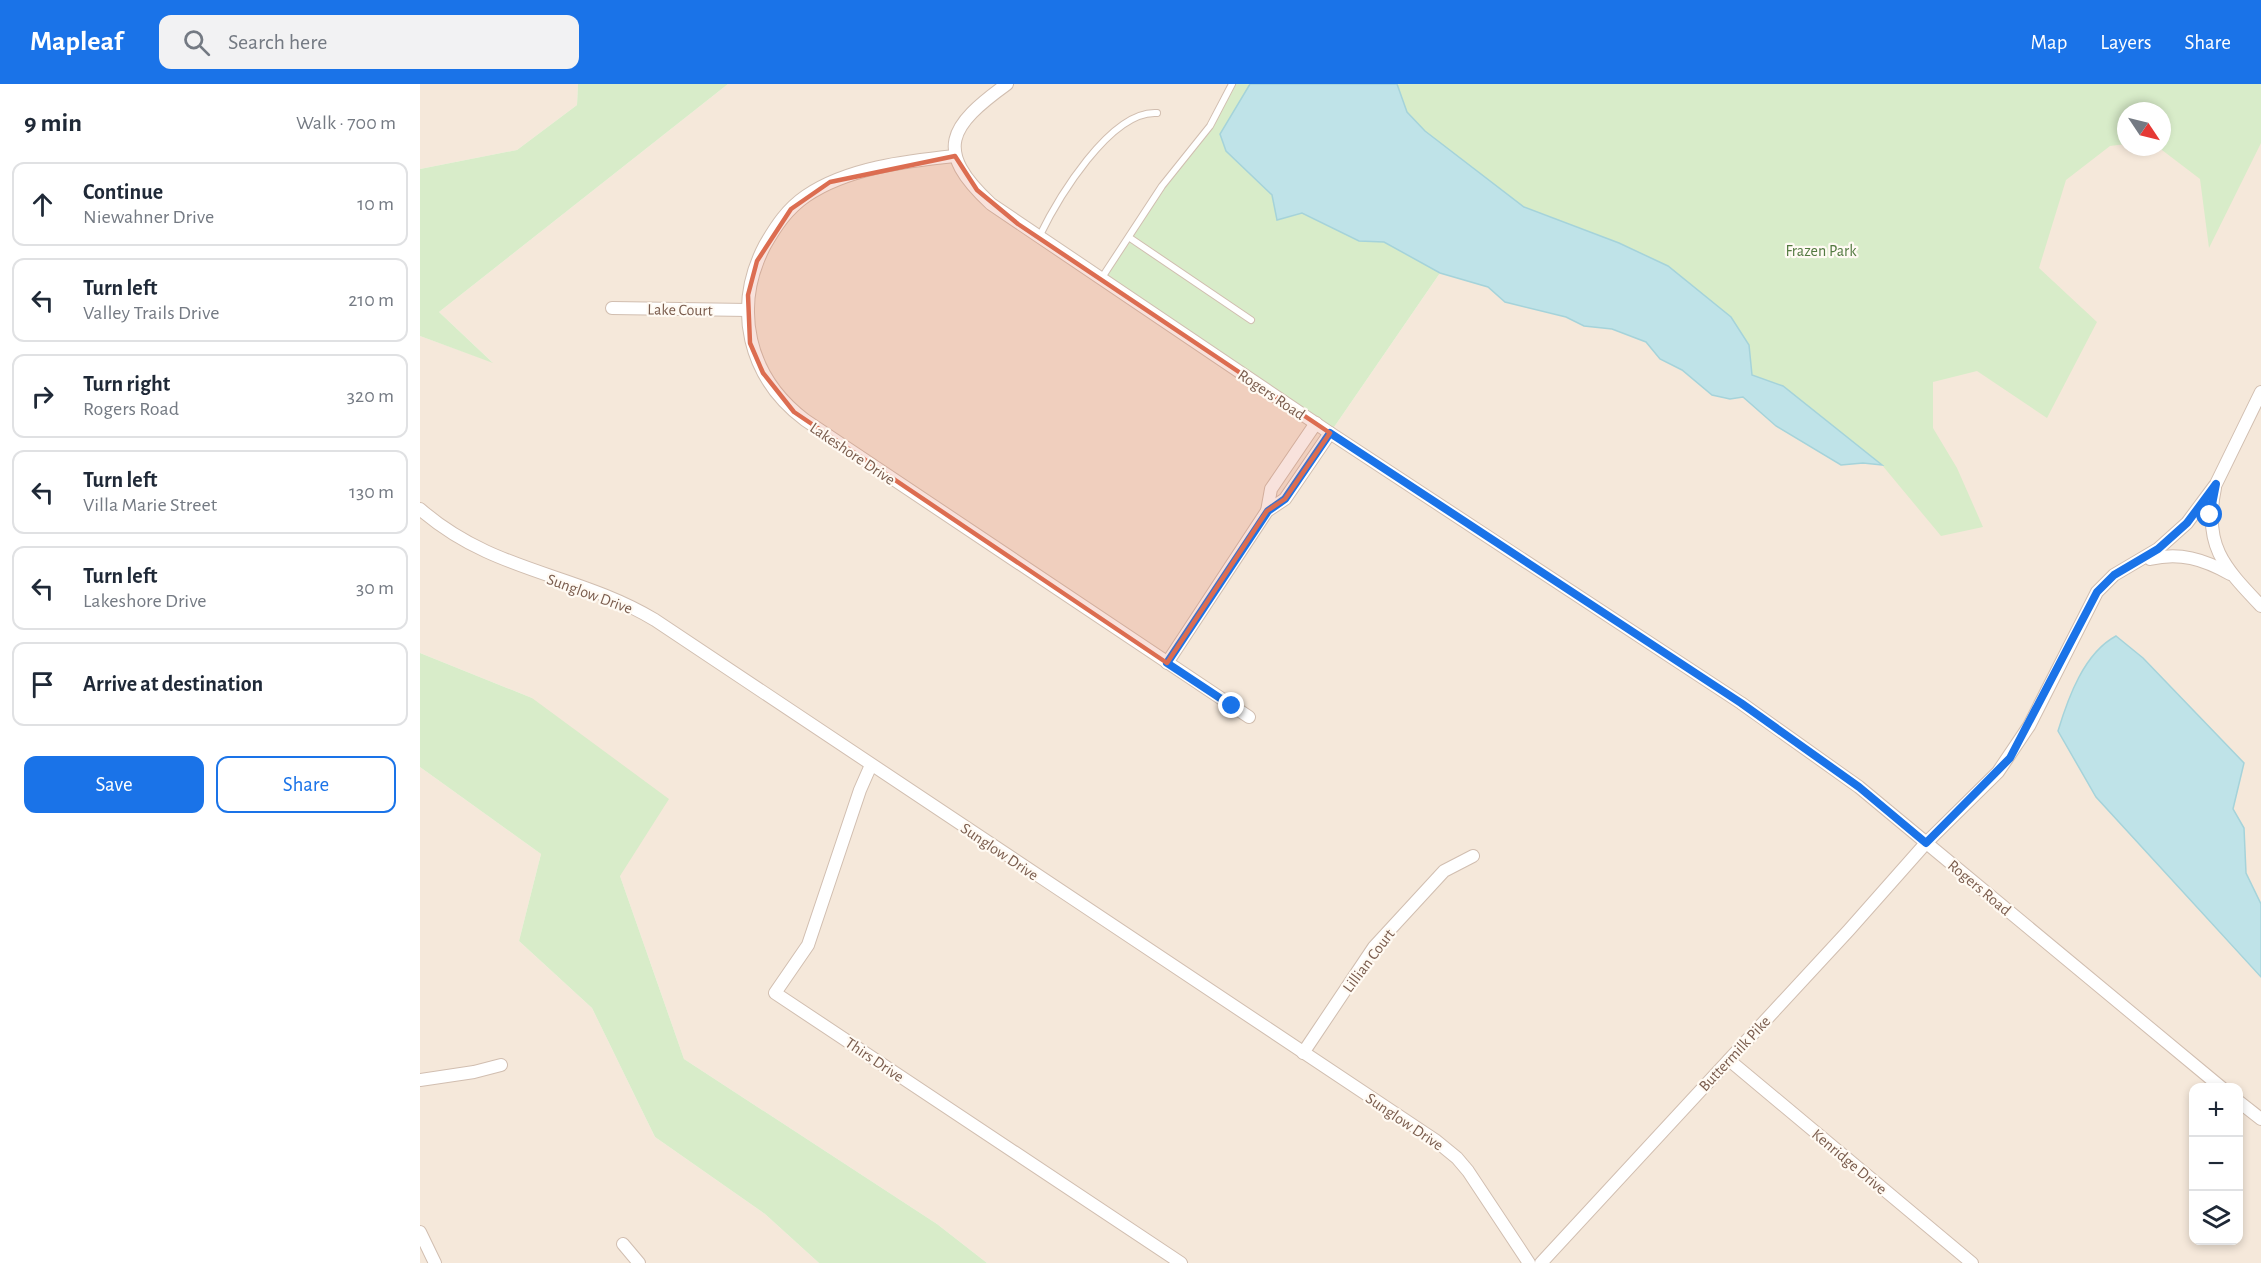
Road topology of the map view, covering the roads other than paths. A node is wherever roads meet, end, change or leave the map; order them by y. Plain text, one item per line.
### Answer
1 (1007, 84) edge
2 (1232, 84) edge
3 (1157, 113) dead end
4 (955, 156) junction
5 (1039, 238) junction
6 (1130, 238) junction
7 (1101, 279) junction
8 (612, 308) dead end
9 (748, 310) junction
10 (1251, 320) dead end
11 (2261, 392) edge
12 (1316, 423) junction
13 (1330, 433) junction
14 (2216, 484) junction
15 (420, 509) edge
16 (1268, 511) junction
17 (2143, 560) junction
18 (2231, 574) junction
19 (2261, 606) edge
20 (1167, 663) junction
21 (1249, 717) dead end
22 (871, 765) junction
23 (1926, 843) junction
24 (1473, 856) dead end
25 (1303, 1053) junction
26 (1728, 1060) junction
27 (501, 1065) dead end
28 (420, 1080) edge
29 (2216, 1083) edge
30 (2243, 1105) edge
31 (2261, 1119) edge
32 (420, 1232) edge
33 (623, 1244) dead end
34 (435, 1263) edge
35 (639, 1263) edge
36 (1181, 1263) edge
37 (1528, 1263) edge
38 (1540, 1263) edge
39 (1972, 1263) edge

1 - 4 street
2 - 6 lane
3 - 5 lane
4 - 5 street, Rogers Road
4 - 9 street, Lakeshore Drive
5 - 7 street, Rogers Road
6 - 7 lane
6 - 10 lane
7 - 12 street, Rogers Road
8 - 9 street, Lake Court
9 - 20 street, Lakeshore Drive
11 - 14 street
12 - 13 street, Rogers Road
12 - 16 street
13 - 16 street
13 - 23 street, Rogers Road
14 - 17 street
14 - 18 street
15 - 22 street, Sunglow Drive
16 - 20 street
17 - 18 street
17 - 23 street, Buttermilk Pike
18 - 19 street
20 - 21 street, Lakeshore Drive
22 - 25 street, Sunglow Drive
22 - 36 street, Thirs Drive
23 - 26 street, Buttermilk Pike
23 - 29 street, Rogers Road
24 - 25 street, Lillian Court
25 - 37 street, Sunglow Drive
26 - 38 street, Buttermilk Pike
26 - 39 street, Kenridge Drive
27 - 28 street
30 - 31 street
32 - 34 street
33 - 35 street

